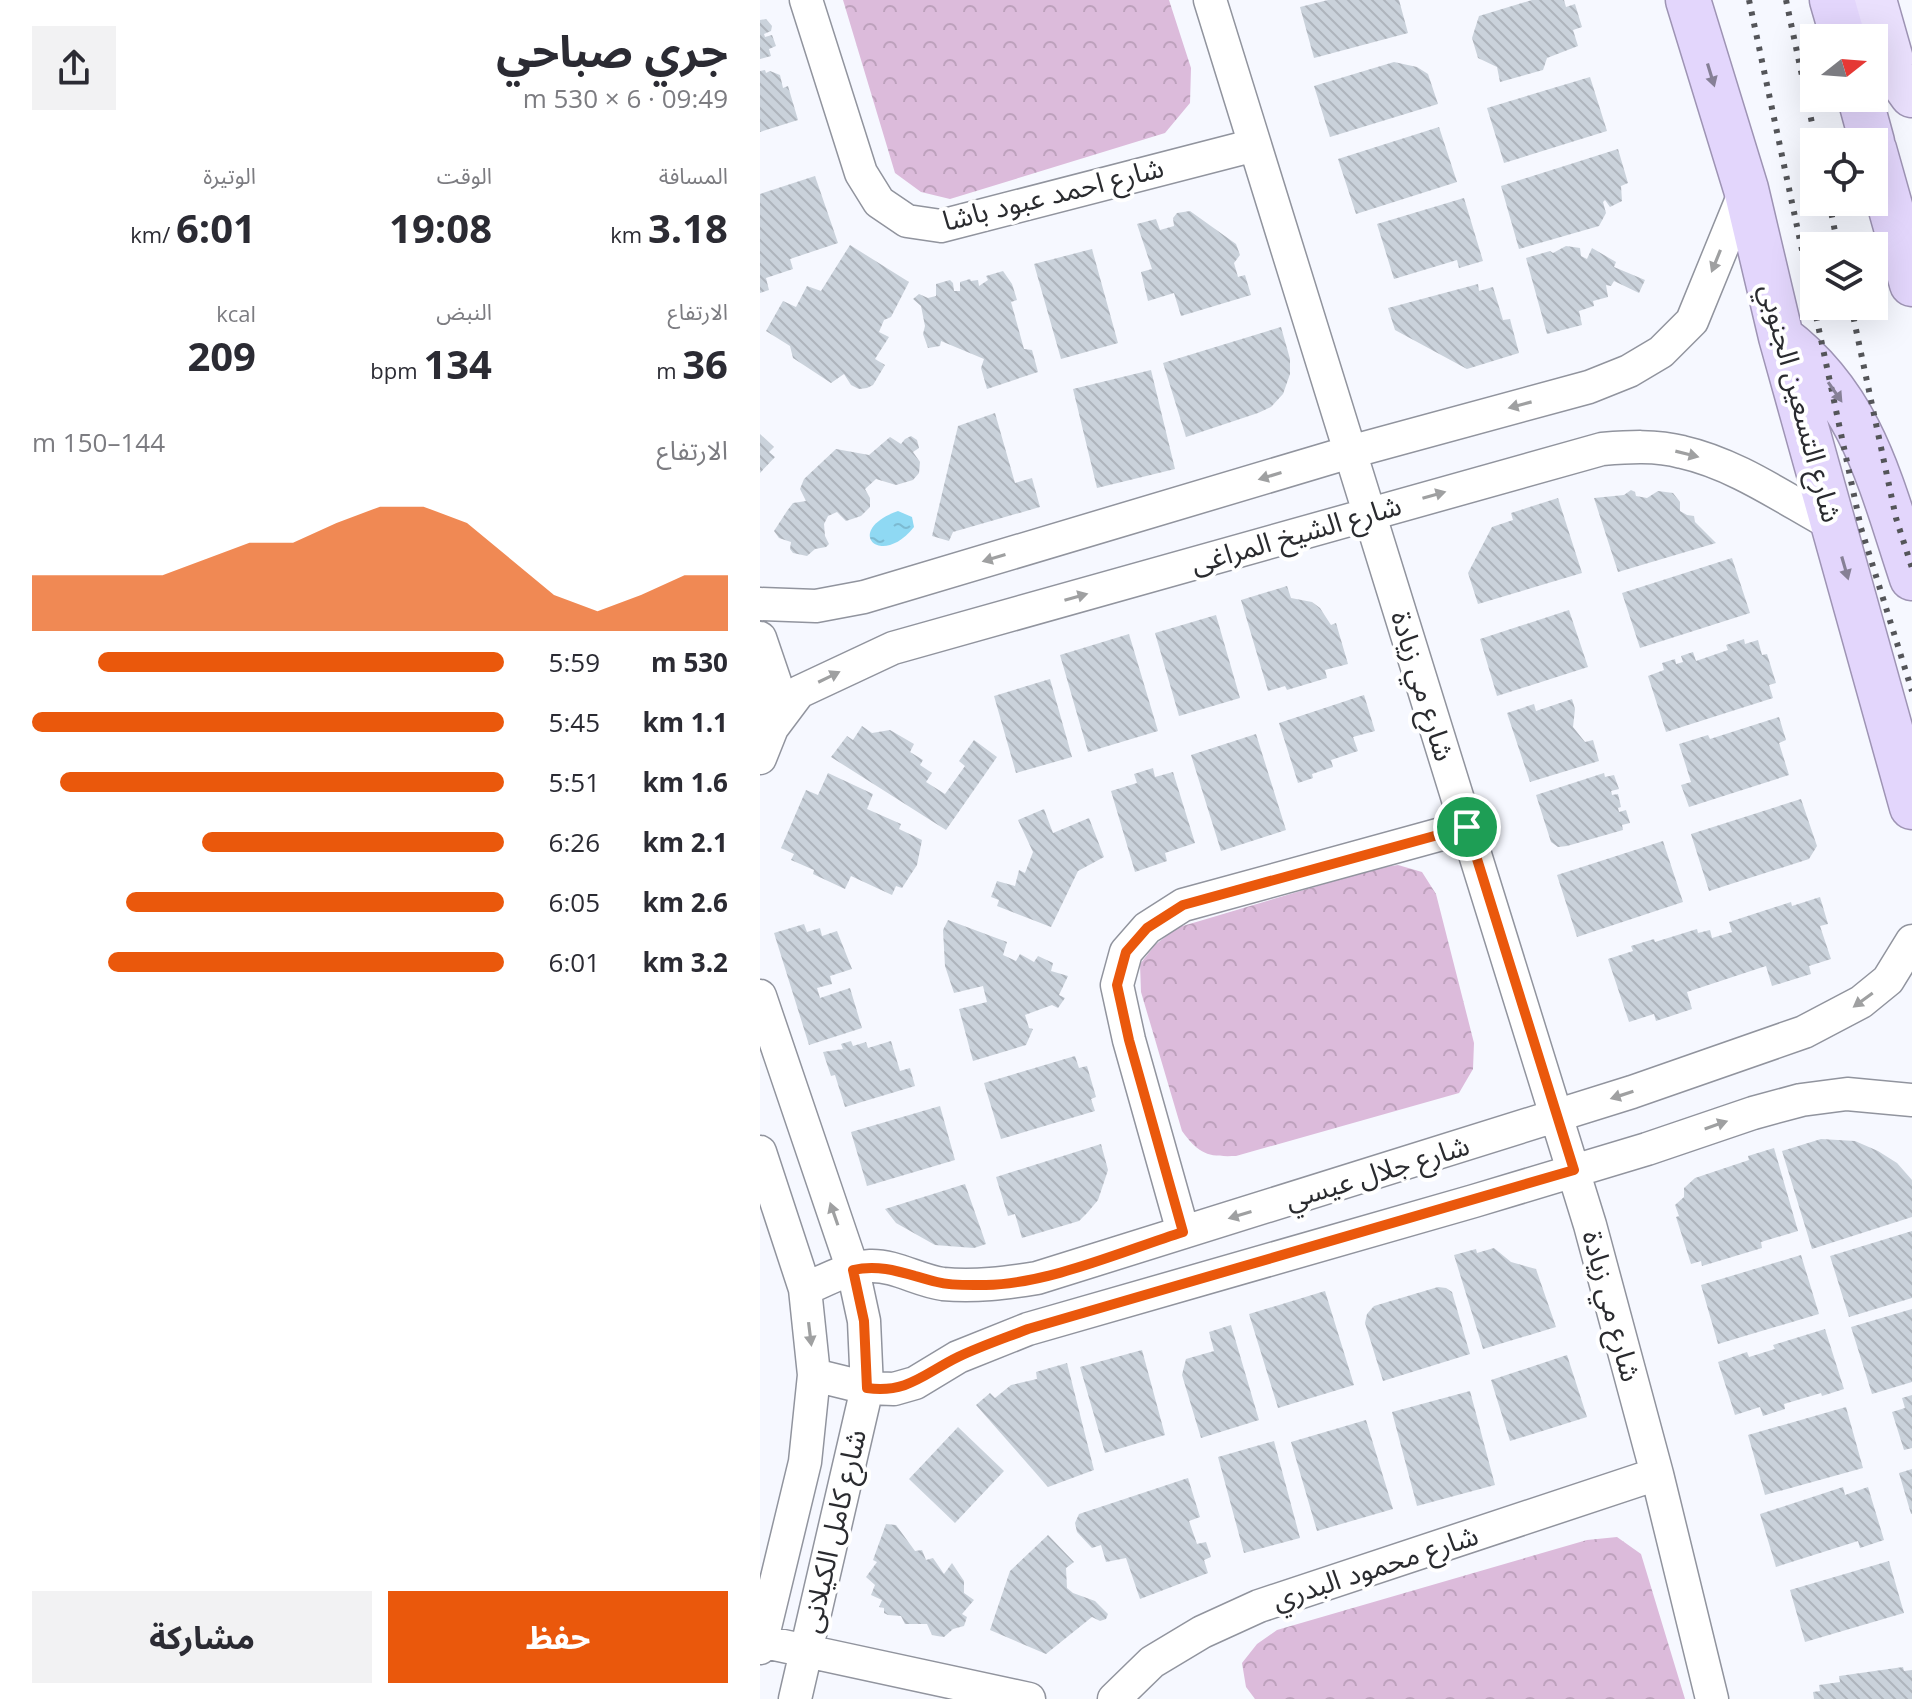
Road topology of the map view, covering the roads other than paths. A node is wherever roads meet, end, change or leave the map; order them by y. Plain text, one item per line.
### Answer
1 (806, 0) edge
2 (1210, 0) edge
3 (1688, 0) edge
4 (1832, 0) edge
5 (1874, 0) edge
6 (1839, 24) edge
7 (1912, 95) edge
8 (1255, 145) junction
9 (1746, 189) junction
10 (1888, 199) edge
11 (1912, 284) edge
12 (1781, 337) junction
13 (1350, 452) junction
14 (1370, 514) junction
15 (1833, 525) junction
16 (1912, 578) edge
17 (760, 604) edge
18 (760, 638) edge
19 (772, 728) junction
20 (760, 758) edge
21 (1912, 807) edge
22 (1467, 827) junction
23 (1912, 941) edge
24 (760, 996) edge
25 (1912, 1100) edge
26 (1556, 1116) junction
27 (760, 1152) edge
28 (1574, 1170) junction
29 (1183, 1232) junction
30 (853, 1270) junction
31 (805, 1289) junction
32 (814, 1375) junction
33 (867, 1388) junction
34 (1657, 1474) junction
35 (761, 1643) edge
36 (806, 1650) junction
37 (795, 1699) edge
38 (1029, 1699) edge
39 (1114, 1699) edge
40 (1712, 1699) edge

1 - 8 street, شارع احمد عبود باشا
2 - 8 street, شارع مي زيادة
3 -> 9 highway, شارع التسعين الجنوبي
4 - 6 highway
5 - 7 main road
8 - 13 street, شارع مي زيادة
9 - 12 highway, شارع التسعين الجنوبي
9 -> 13 street
10 - 11 highway
12 - 15 highway, شارع التسعين الجنوبي
12 -> 16 highway
13 - 14 street, شارع مي زيادة
13 -> 17 street
14 -> 15 street, شارع الشيخ المراغى
19 -> 14 street, شارع الشيخ المراغى
14 - 22 street, شارع مي زيادة
15 -> 21 highway, شارع التسعين الجنوبي
18 - 19 street
19 - 20 street
22 - 26 street, شارع مي زيادة
22 - 29 street
23 -> 26 street, شارع جلال عيسي
30 -> 24 street, شارع كامل الكيلانى
28 -> 25 street, شارع جلال عيسي
26 - 28 street, شارع مي زيادة
26 -> 29 street, شارع جلال عيسي
27 - 31 street, شارع كامل الكيلانى
28 - 33 street, شارع جلال عيسي
28 - 34 street, شارع مي زيادة
29 - 30 street, شارع جلال عيسي
30 - 31 street, شارع جلال عيسي
30 - 33 street, شارع كامل الكيلانى
31 -> 32 street, شارع كامل الكيلانى
32 - 33 street, شارع جلال عيسي
32 - 35 street, شارع كامل الكيلانى
33 - 36 street, شارع كامل الكيلانى
34 - 39 street, شارع محمود البدري
34 - 40 street, شارع مي زيادة
35 - 36 street
36 - 37 street, شارع كامل الكيلانى
36 - 38 street

